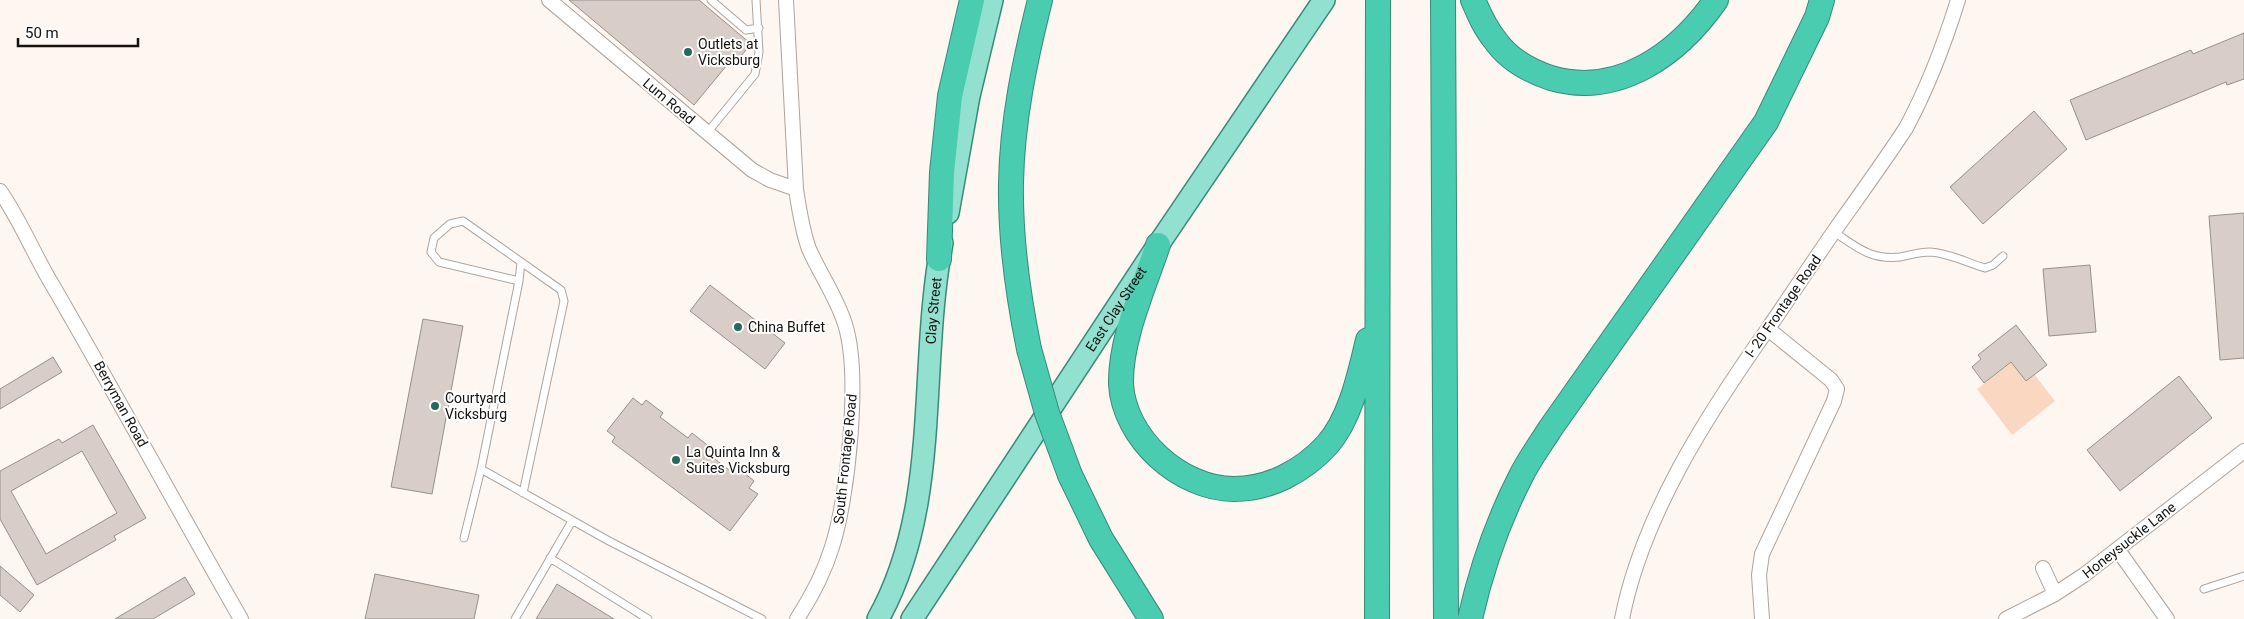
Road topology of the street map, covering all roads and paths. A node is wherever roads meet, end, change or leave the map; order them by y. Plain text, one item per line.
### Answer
1 (549, 0) edge
2 (711, 0) edge
3 (756, 0) edge
4 (786, 0) edge
5 (972, 0) edge
6 (992, 0) edge
7 (1040, 0) edge
8 (1324, 0) edge
9 (1443, 0) edge
10 (1473, 0) edge
11 (1716, 0) edge
12 (1822, 0) edge
13 (1958, 0) edge
14 (1378, 8) edge
15 (759, 28) junction
16 (707, 133) junction
17 (796, 189) junction
18 (0, 190) edge
19 (1834, 232) junction
20 (1158, 245) junction
21 (2003, 256) dead end
22 (939, 259) junction
23 (521, 262) junction
24 (519, 281) junction
25 (1378, 297) junction
26 (1768, 329) junction
27 (2244, 451) edge
28 (481, 469) junction
29 (523, 493) junction
30 (572, 521) junction
31 (464, 538) dead end
32 (2118, 550) junction
33 (550, 558) junction
34 (2043, 568) dead end
35 (2244, 576) edge
36 (2204, 589) dead end
37 (2055, 594) junction
38 (241, 619) edge
39 (515, 619) edge
40 (648, 619) edge
41 (762, 619) edge
42 (797, 619) edge
43 (878, 619) edge
44 (912, 619) edge
45 (1151, 619) edge
46 (1377, 619) edge
47 (1446, 619) edge
48 (1470, 619) edge
49 (1622, 619) edge
50 (1762, 619) edge
51 (2006, 619) edge
52 (2167, 619) edge

1 - 16 street, Lum Road
2 - 15 lane
3 - 15 lane
4 - 17 street, South Frontage Road
5 - 22 highway
6 - 22 main road, Clay Street
7 - 45 highway, bridge
8 - 20 main road, East Clay Street
9 - 47 highway
10 - 11 highway
12 - 48 highway
13 - 19 street, I- 20 Frontage Road
14 - 25 highway
15 - 16 lane
16 - 17 street, Lum Road
17 - 42 street, South Frontage Road
18 - 38 street, Berryman Road
19 - 21 lane
19 - 26 street, I- 20 Frontage Road
20 - 25 highway
20 - 44 main road, East Clay Street
22 - 43 main road, Clay Street
23 - 24 lane
23 - 24 lane
23 - 29 lane
24 - 28 lane
25 - 46 highway
26 - 49 street, I- 20 Frontage Road
26 - 50 street
27 - 32 street, Honeysuckle Lane
28 - 29 lane
28 - 31 lane
29 - 30 lane
30 - 33 lane
30 - 41 lane
32 - 37 street, Honeysuckle Lane
32 - 52 street
33 - 39 lane
33 - 40 lane
34 - 37 street
35 - 36 lane
37 - 51 street, Honeysuckle Lane

